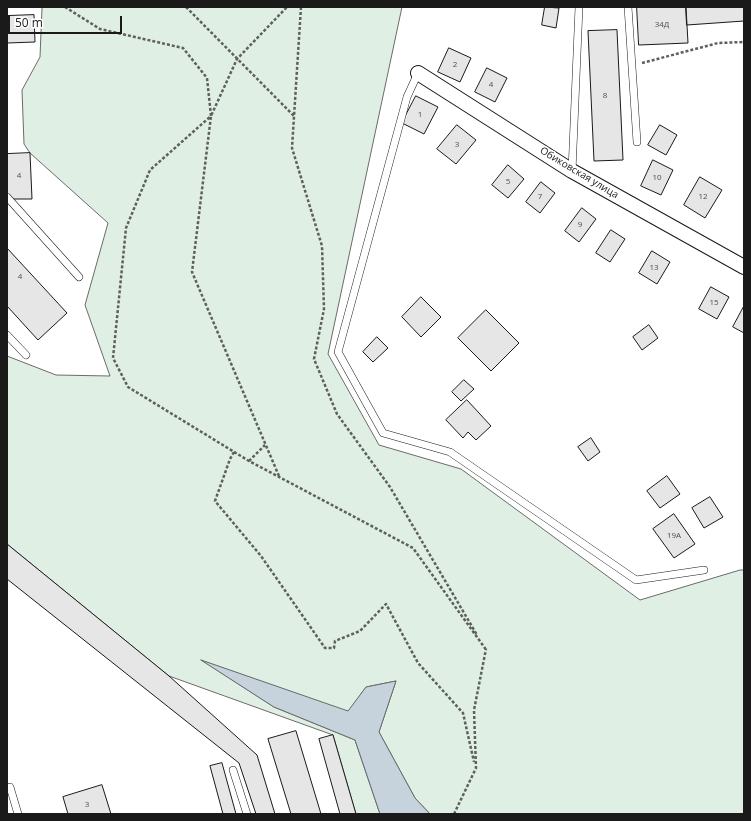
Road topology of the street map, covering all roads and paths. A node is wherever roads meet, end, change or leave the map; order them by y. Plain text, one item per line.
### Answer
1 (65, 7) edge
2 (186, 7) edge
3 (287, 7) edge
4 (301, 7) edge
5 (579, 7) edge
6 (628, 7) edge
7 (744, 42) edge
8 (237, 59) junction
9 (632, 66) junction
10 (418, 73) joint
11 (211, 116) junction
12 (294, 117) junction
13 (637, 142) dead end
14 (572, 171) junction
15 (7, 197) edge
16 (744, 267) edge
17 (79, 277) dead end
18 (7, 335) edge
19 (26, 355) dead end
20 (265, 445) junction
21 (234, 452) junction
22 (249, 461) junction
23 (279, 476) junction
24 (704, 570) dead end
25 (487, 651) junction
26 (476, 768) junction
27 (233, 770) dead end
28 (7, 788) edge
29 (18, 814) edge
30 (246, 814) edge
31 (454, 814) edge

1 - 11 path
2 - 8 path
3 - 8 path
4 - 12 path
5 - 14 lane
6 - 9 lane
7 - 9 path
8 - 11 path
8 - 12 path
9 - 13 lane
10 - 14 street, Обиковская улица
10 - 24 lane
11 - 20 path
11 - 21 path
12 - 25 path
14 - 16 street, Обиковская улица
15 - 17 lane
18 - 19 lane
20 - 22 path
20 - 23 path
21 - 22 path
21 - 26 path
22 - 23 path
23 - 25 path
25 - 26 path
26 - 31 path
27 - 30 lane
28 - 29 lane

